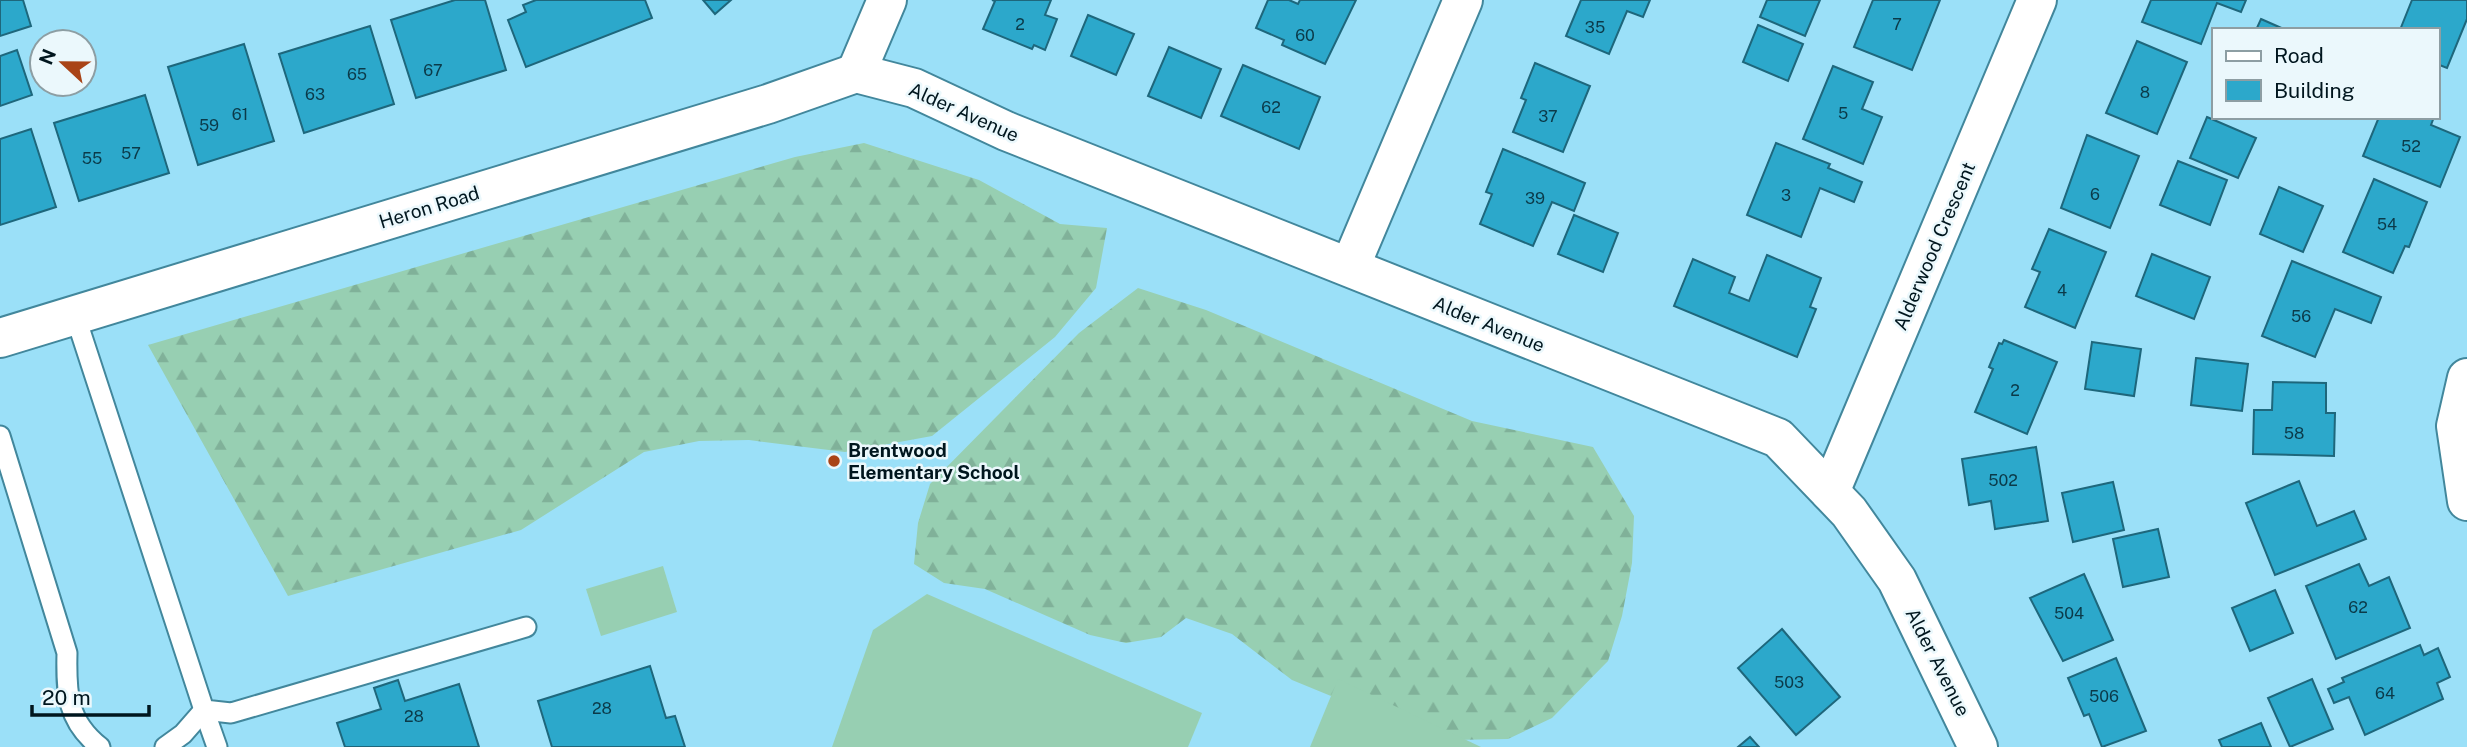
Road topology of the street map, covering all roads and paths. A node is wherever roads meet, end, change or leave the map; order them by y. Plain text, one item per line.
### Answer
1 (887, 0) edge
2 (1463, 0) edge
3 (2037, 0) edge
4 (856, 73) junction
5 (1350, 267) junction
6 (75, 315) junction
7 (0, 338) edge
8 (2467, 378) edge
9 (0, 436) edge
10 (1830, 492) junction
11 (2467, 501) edge
12 (526, 627) dead end
13 (204, 710) junction
14 (100, 747) edge
15 (164, 747) edge
16 (217, 747) edge
17 (1978, 747) edge

1 - 4 street
2 - 5 street
3 - 10 street, Alderwood Crescent
4 - 5 street, Alder Avenue
4 - 6 street, Heron Road
5 - 10 street, Alder Avenue
6 - 7 street, Heron Road
6 - 13 lane
8 - 11 street
9 - 14 lane
10 - 17 street, Alder Avenue
12 - 13 lane
13 - 15 lane
13 - 16 lane

